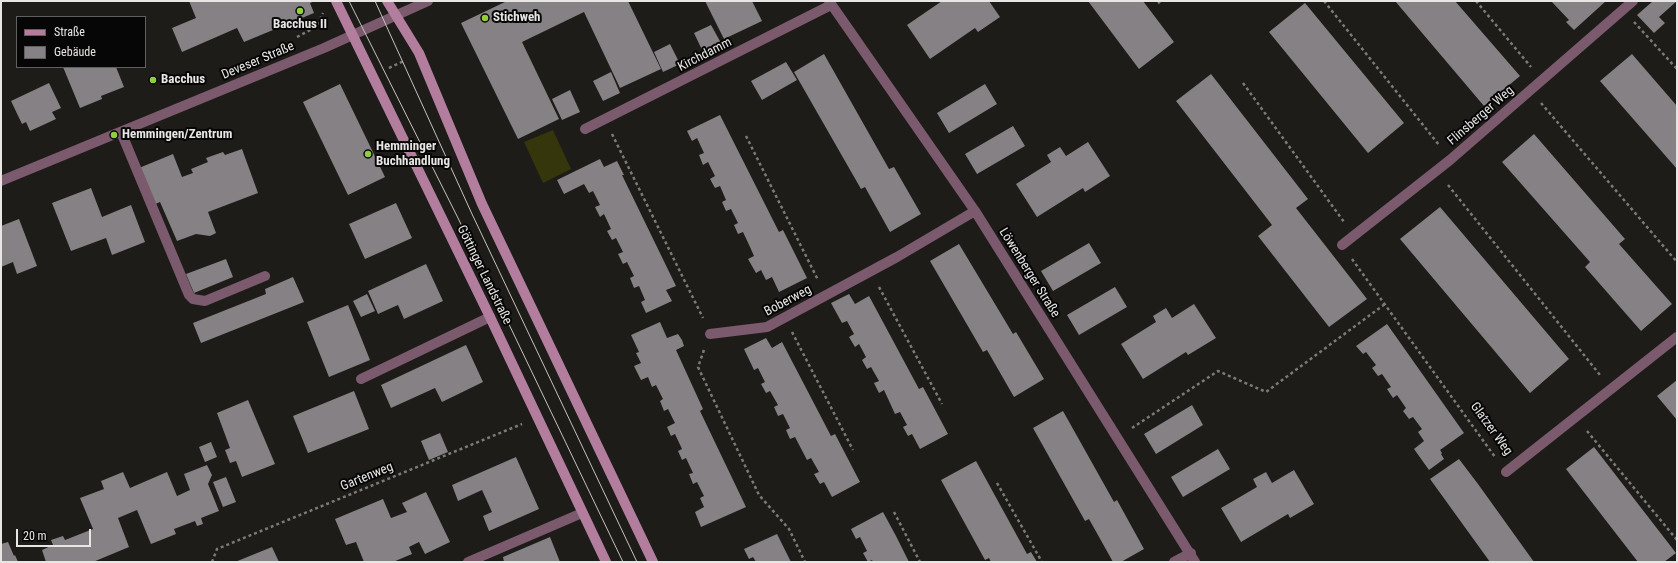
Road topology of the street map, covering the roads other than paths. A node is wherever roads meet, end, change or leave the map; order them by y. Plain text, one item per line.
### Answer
1 (336, 1) edge
2 (387, 1) edge
3 (428, 1) edge
4 (1633, 1) edge
5 (830, 3) edge
6 (395, 16) junction
7 (351, 35) junction
8 (585, 129) dead end
9 (121, 132) junction
10 (1, 181) edge
11 (974, 211) junction
12 (1342, 245) road end
13 (265, 276) dead end
14 (490, 317) junction
15 (710, 334) road end
16 (1677, 337) edge
17 (361, 379) dead end
18 (1506, 472) road end
19 (582, 513) junction
20 (1193, 558) edge
21 (468, 562) edge
22 (606, 562) edge
23 (653, 562) edge
24 (1174, 562) edge

1 - 7 street, Göttinger Landstraße
2 - 6 street
3 - 6 street
4 - 12 street, Flinsberger Weg
5 - 8 street, Kirchdamm
5 - 11 street, Löwenberger Straße
6 - 7 street, Deveser Straße
6 - 23 street
7 - 9 street, Deveser Straße
7 - 14 street, Göttinger Landstraße
9 - 10 street, Deveser Straße
9 - 13 street
11 - 15 street, Boberweg
11 - 20 street, Löwenberger Straße
14 - 17 street
14 - 19 street, Göttinger Landstraße
16 - 18 street, Glatzer Weg
19 - 21 street
19 - 22 street, Göttinger Landstraße
20 - 24 street

